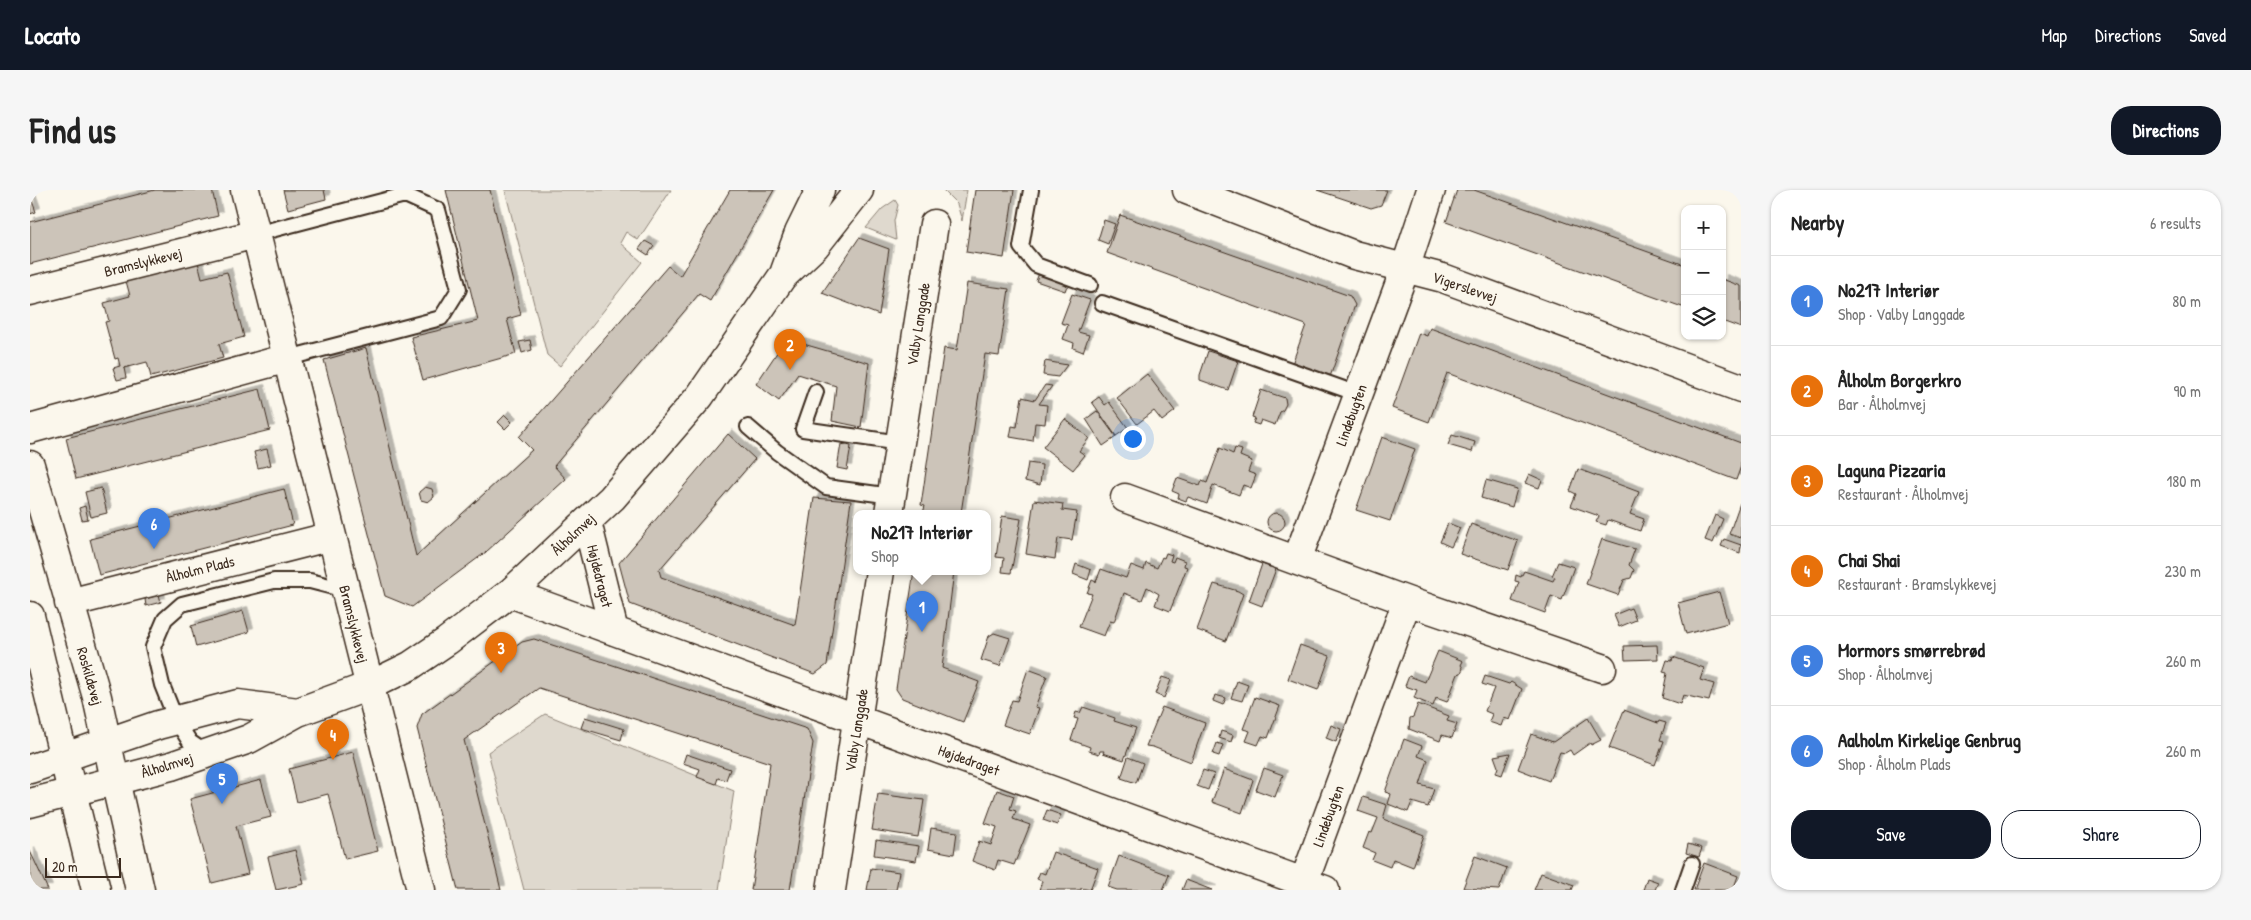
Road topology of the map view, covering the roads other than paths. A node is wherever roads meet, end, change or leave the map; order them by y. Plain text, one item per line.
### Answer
1 (245, 190) edge
2 (820, 190) edge
3 (859, 190) edge
4 (1031, 190) edge
5 (1187, 190) edge
6 (1431, 190) edge
7 (934, 224) dead end
8 (256, 234) junction
9 (1405, 269) junction
10 (782, 277) junction
11 (1090, 285) dead end
12 (30, 291) edge
13 (1102, 303) dead end
14 (288, 358) junction
15 (1741, 388) edge
16 (816, 392) dead end
17 (1358, 394) junction
18 (748, 427) dead end
19 (30, 429) edge
20 (900, 443) junction
21 (30, 464) edge
22 (1125, 498) dead end
23 (891, 505) edge
24 (587, 522) junction
25 (332, 536) junction
26 (1297, 560) junction
27 (879, 575) edge
28 (345, 590) junction
29 (510, 593) junction
30 (1406, 601) junction
31 (69, 603) junction
32 (30, 616) edge
33 (614, 631) junction
34 (1602, 668) dead end
35 (370, 686) junction
36 (298, 712) junction
37 (858, 718) junction
38 (176, 720) junction
39 (106, 743) junction
40 (206, 753) junction
41 (63, 757) junction
42 (30, 769) edge
43 (116, 780) junction
44 (72, 792) junction
45 (30, 803) edge
46 (1692, 864) dead end
47 (1310, 888) edge
48 (96, 890) edge
49 (140, 890) edge
50 (421, 890) edge
51 (831, 890) edge
52 (1683, 890) edge

1 - 8 street, Bramslykkevej
2 - 10 street, Ålholmvej
3 - 10 street, Ålholmvej
4 - 11 lane
5 - 9 street, Vigerslevvej
6 - 9 street, Lindebugten
7 - 20 street, Valby Langgade
8 - 12 street, Bramslykkevej
8 - 14 street, Bramslykkevej
8 - 14 lane
9 - 15 street, Vigerslevvej
9 - 17 street, Lindebugten
10 - 24 street, Ålholmvej
13 - 17 lane
14 - 19 street
14 - 25 street, Bramslykkevej
16 - 20 lane
17 - 26 street, Lindebugten
18 - 23 lane
20 - 23 street, Valby Langgade
21 - 31 street, Roskildevej
22 - 26 street
24 - 29 street, Ålholmvej
24 - 33 street, Højdedraget
25 - 28 street, Bramslykkevej
25 - 31 street, Ålholm Plads
26 - 30 street
27 - 37 street, Valby Langgade
28 - 35 street, Bramslykkevej
28 - 38 lane
29 - 33 street, Højdedraget
29 - 35 street, Ålholmvej
30 - 34 street
30 - 47 street, Lindebugten
31 - 39 street, Roskildevej
32 - 41 street
33 - 37 street, Højdedraget
35 - 36 street, Ålholmvej
35 - 50 street, Bramslykkevej
36 - 38 street, Ålholmvej
36 - 40 street, Ålholmvej
37 - 47 street, Højdedraget
37 - 51 street, Valby Langgade
38 - 39 street, Ålholmvej
38 - 40 lane
39 - 41 street, Ålholmvej
39 - 43 street, Roskildevej
40 - 43 street, Ålholmvej
41 - 42 street, Ålholmvej
41 - 44 street
43 - 44 street, Ålholmvej
43 - 49 street, Roskildevej
44 - 45 street, Ålholmvej
44 - 48 street
46 - 52 lane

